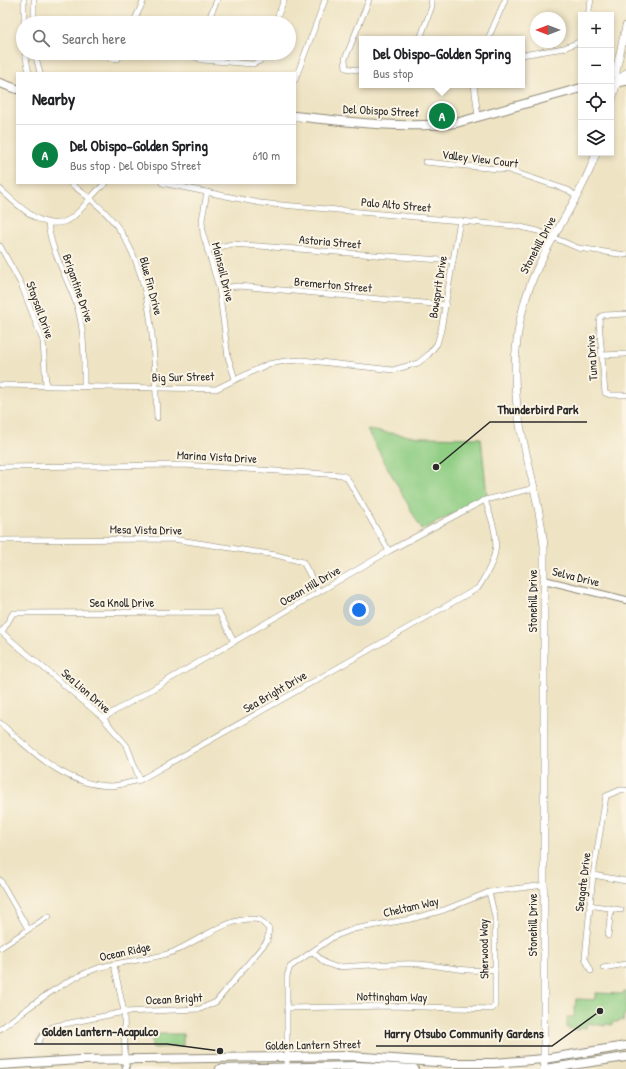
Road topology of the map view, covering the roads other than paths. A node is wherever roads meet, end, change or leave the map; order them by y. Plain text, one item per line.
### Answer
1 (24, 0) edge
2 (34, 0) edge
3 (144, 0) edge
4 (217, 0) edge
5 (284, 0) edge
6 (325, 0) edge
7 (369, 0) edge
8 (431, 0) edge
9 (505, 0) edge
10 (591, 0) edge
11 (589, 12) edge
12 (24, 16) edge
13 (34, 16) edge
14 (136, 16) edge
15 (210, 16) edge
16 (278, 16) edge
17 (626, 26) edge
18 (421, 36) edge
19 (489, 36) edge
20 (578, 42) edge
21 (525, 54) edge
22 (26, 60) edge
23 (37, 60) edge
24 (202, 60) edge
25 (260, 60) edge
26 (359, 70) edge
27 (29, 72) edge
28 (40, 72) edge
29 (626, 73) edge
30 (296, 77) edge
31 (626, 81) edge
32 (0, 83) edge
33 (614, 83) edge
34 (626, 85) edge
35 (474, 88) edge
36 (16, 89) edge
37 (578, 89) edge
38 (296, 116) edge
39 (478, 116) junction
40 (595, 156) edge
41 (425, 162) dead end
42 (71, 184) edge
43 (105, 184) edge
44 (167, 184) edge
45 (0, 189) edge
46 (206, 192) junction
47 (576, 196) junction
48 (90, 197) junction
49 (460, 220) junction
50 (48, 223) junction
51 (553, 239) junction
52 (0, 246) edge
53 (207, 250) junction
54 (626, 255) edge
55 (453, 262) junction
56 (219, 288) junction
57 (445, 305) junction
58 (626, 314) edge
59 (626, 354) edge
60 (428, 355) joint
61 (601, 355) junction
62 (235, 379) junction
63 (0, 385) edge
64 (46, 385) junction
65 (84, 385) junction
66 (156, 389) junction
67 (626, 395) edge
68 (157, 418) dead end
69 (0, 467) edge
70 (535, 488) junction
71 (485, 500) junction
72 (0, 540) edge
73 (389, 551) junction
74 (544, 580) junction
75 (319, 592) junction
76 (626, 600) edge
77 (1, 632) edge
78 (234, 642) junction
79 (103, 718) junction
80 (0, 724) edge
81 (140, 780) junction
82 (626, 790) edge
83 (593, 875) junction
84 (0, 880) edge
85 (626, 882) edge
86 (545, 885) junction
87 (489, 892) junction
88 (589, 905) junction
89 (611, 909) junction
90 (621, 910) dead end
91 (49, 916) dead end
92 (264, 922) joint
93 (28, 929) junction
94 (608, 936) dead end
95 (0, 948) edge
96 (313, 952) junction
97 (114, 964) junction
98 (626, 964) edge
99 (603, 968) dead end
100 (495, 969) junction
101 (591, 971) dead end
102 (495, 1006) joint
103 (287, 1008) junction
104 (124, 1012) junction
105 (0, 1029) edge
106 (39, 1041) dead end
107 (626, 1046) edge
108 (287, 1057) junction
109 (626, 1057) edge
110 (125, 1059) junction
111 (544, 1059) junction
112 (0, 1066) edge
113 (287, 1068) edge
114 (126, 1069) edge
115 (220, 1069) edge
116 (414, 1069) edge
117 (544, 1069) edge

1 - 12 street
2 - 13 street
3 - 14 street
4 - 15 street
5 - 16 street
6 - 30 street
7 - 26 street
8 - 18 street
9 - 19 street
10 - 11 street
17 - 33 main road
20 - 21 street
22 - 27 street
23 - 28 street
24 - 25 street
29 - 33 main road
31 - 33 main road
32 - 36 main road
33 - 34 main road
35 - 39 street
37 - 39 main road, Del Obispo Street
38 - 39 main road, Del Obispo Street
40 - 47 main road, Stonehill Drive
41 - 47 street, Valley View Court
42 - 48 street, Blue Fin Drive
43 - 48 street
44 - 46 street, Palo Alto Street
45 - 50 street
46 - 49 street, Palo Alto Street
46 - 53 street, Mainsail Drive
47 - 51 main road, Stonehill Drive
48 - 50 street
48 - 66 street, Blue Fin Drive
49 - 51 street, Palo Alto Street
49 - 55 street, Bowsprit Drive
50 - 65 street, Brigantine Drive
51 - 54 street, Palo Alto Street
51 - 70 main road, Stonehill Drive
52 - 64 street, Staysail Drive
53 - 55 street, Astoria Street
53 - 56 street, Mainsail Drive
55 - 57 street, Bowsprit Drive
56 - 57 street, Bremerton Street
56 - 62 street, Mainsail Drive
57 - 60 street, Bowsprit Drive
58 - 61 street, Tuna Drive
59 - 61 street
60 - 62 street, Big Sur Street
61 - 67 street, Tuna Drive
62 - 66 street, Big Sur Street
63 - 64 street, Big Sur Street
64 - 65 street, Big Sur Street
65 - 66 street, Big Sur Street
66 - 68 street, Blue Fin Drive
69 - 73 street, Marina Vista Drive
70 - 71 street, Ocean Hill Drive
70 - 74 main road, Stonehill Drive
71 - 73 street, Ocean Hill Drive
71 - 81 street, Sea Bright Drive
72 - 75 street, Mesa Vista Drive
73 - 75 street, Ocean Hill Drive
74 - 76 street, Selva Drive
74 - 86 main road, Stonehill Drive
75 - 78 street, Ocean Hill Drive
77 - 78 street, Sea Knoll Drive
77 - 79 street, Sea Lion Drive
78 - 79 street, Ocean Hill Drive
79 - 81 street, Sea Lion Drive
80 - 81 street, Sea Bright Drive
82 - 83 street, Seagate Drive
83 - 85 street
83 - 88 street, Seagate Drive
84 - 93 street
86 - 87 street, Cheltam Way
86 - 111 main road, Stonehill Drive
87 - 96 street, Cheltam Way
87 - 100 street, Sherwood Way
88 - 89 street
88 - 101 street, Seagate Drive
89 - 90 street
89 - 94 street
91 - 93 street
92 - 97 street, Ocean Ridge
92 - 104 street, Ocean Bright
93 - 95 street
96 - 100 street
96 - 103 street, Cheltam Way
97 - 104 street
97 - 105 street, Ocean Ridge
98 - 99 street
100 - 102 street, Sherwood Way
102 - 103 street, Nottingham Way
103 - 108 street
104 - 106 street, Ocean Bright
104 - 110 street
107 - 111 main road, Golden Lantern Street
108 - 110 main road, Golden Lantern Street
108 - 111 main road, Golden Lantern Street
108 - 113 street
109 - 117 main road
110 - 112 main road, Golden Lantern Street
110 - 114 street
111 - 117 main road, Stonehill Drive
113 - 115 main road, Golden Lantern Street
113 - 116 main road, Golden Lantern Street

